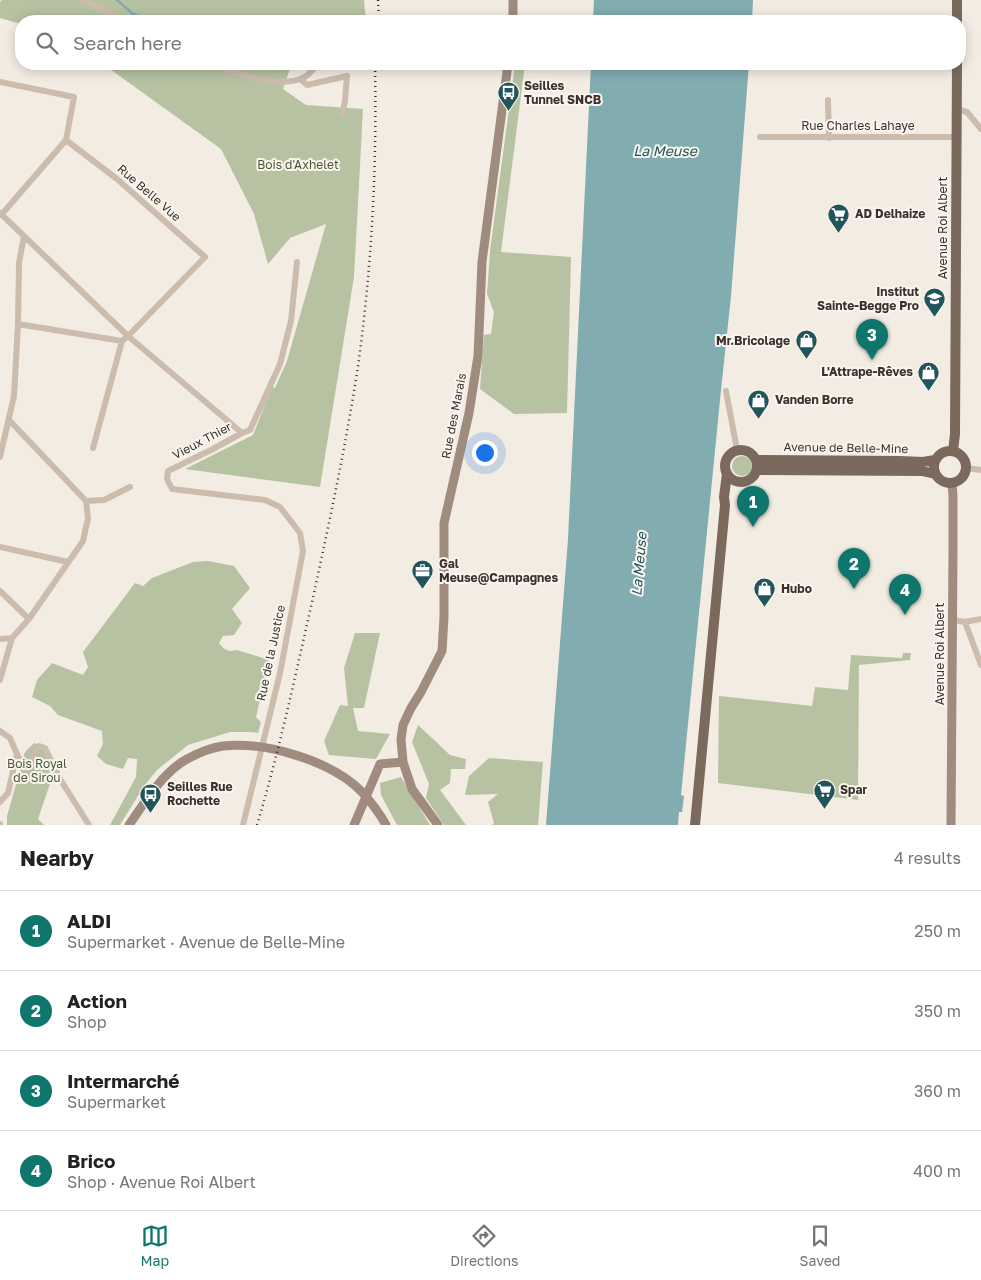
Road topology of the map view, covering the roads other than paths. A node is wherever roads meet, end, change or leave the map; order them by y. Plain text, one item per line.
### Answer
1 (83, 0) edge
2 (513, 0) edge
3 (957, 0) edge
4 (112, 15) edge
5 (513, 15) edge
6 (957, 15) edge
7 (228, 70) edge
8 (312, 70) edge
9 (507, 70) edge
10 (957, 70) edge
11 (300, 79) junction
12 (0, 82) edge
13 (828, 100) dead end
14 (956, 109) junction
15 (342, 114) dead end
16 (981, 128) edge
17 (956, 137) junction
18 (760, 138) dead end
19 (829, 138) junction
20 (66, 140) junction
21 (1, 214) edge
22 (24, 236) junction
23 (297, 262) dead end
24 (18, 324) junction
25 (128, 336) junction
26 (122, 341) junction
27 (726, 391) dead end
28 (9, 420) junction
29 (242, 434) junction
30 (93, 448) dead end
31 (737, 450) junction
32 (953, 451) junction
33 (0, 458) edge
34 (935, 460) junction
35 (757, 465) junction
36 (966, 468) junction
37 (981, 470) edge
38 (727, 473) junction
39 (935, 474) junction
40 (740, 482) junction
41 (952, 483) junction
42 (130, 487) dead end
43 (265, 500) joint
44 (86, 501) junction
45 (725, 505) junction
46 (0, 547) edge
47 (68, 562) junction
48 (0, 590) edge
49 (29, 619) junction
50 (981, 619) edge
51 (953, 620) junction
52 (965, 622) junction
53 (12, 638) junction
54 (0, 639) edge
55 (981, 665) edge
56 (0, 680) edge
57 (0, 732) edge
58 (17, 754) junction
59 (403, 762) junction
60 (0, 802) edge
61 (89, 825) edge
62 (130, 825) edge
63 (243, 825) edge
64 (354, 825) edge
65 (386, 825) edge
66 (438, 825) edge
67 (695, 825) edge
68 (951, 825) edge

1 - 4 street
2 - 5 main road
3 - 6 main road
7 - 11 street
8 - 11 street
9 - 59 main road, Rue des Marais
10 - 14 main road, Avenue Roi Albert
11 - 15 street
12 - 20 street
13 - 19 street
14 - 16 street
14 - 17 main road, Avenue Roi Albert
17 - 19 street, Rue Charles Lahaye
17 - 32 main road, Avenue Roi Albert
18 - 19 street, Rue Charles Lahaye
20 - 21 street
20 - 25 street, Rue Belle Vue
21 - 22 street, Vieux Thier
22 - 24 street
22 - 25 street, Vieux Thier
23 - 29 street
24 - 26 street
24 - 28 street
25 - 26 street
25 - 29 street, Vieux Thier
26 - 30 street
27 - 31 street
28 - 33 street
28 - 44 street
29 - 43 street, Vieux Thier
31 - 35 main road
31 - 38 main road
32 - 34 main road
32 - 36 main road
34 - 35 main road, Avenue de Belle-Mine
34 - 39 main road
35 - 39 main road, Avenue de Belle-Mine
35 - 40 main road
36 - 37 street
36 - 41 main road
38 - 40 main road
38 - 45 main road
39 - 41 main road
40 - 45 main road
41 - 51 main road, Avenue Roi Albert
42 - 44 street
43 - 63 street, Rue de la Justice
44 - 47 street
45 - 67 main road
46 - 47 street
47 - 49 street
48 - 49 street
49 - 53 street
50 - 52 street
51 - 52 street
51 - 68 main road, Avenue Roi Albert
52 - 55 street
53 - 54 street
53 - 56 street
57 - 58 street
58 - 60 street
58 - 61 street
59 - 64 main road
59 - 66 main road, Rue des Marais
62 - 65 main road

